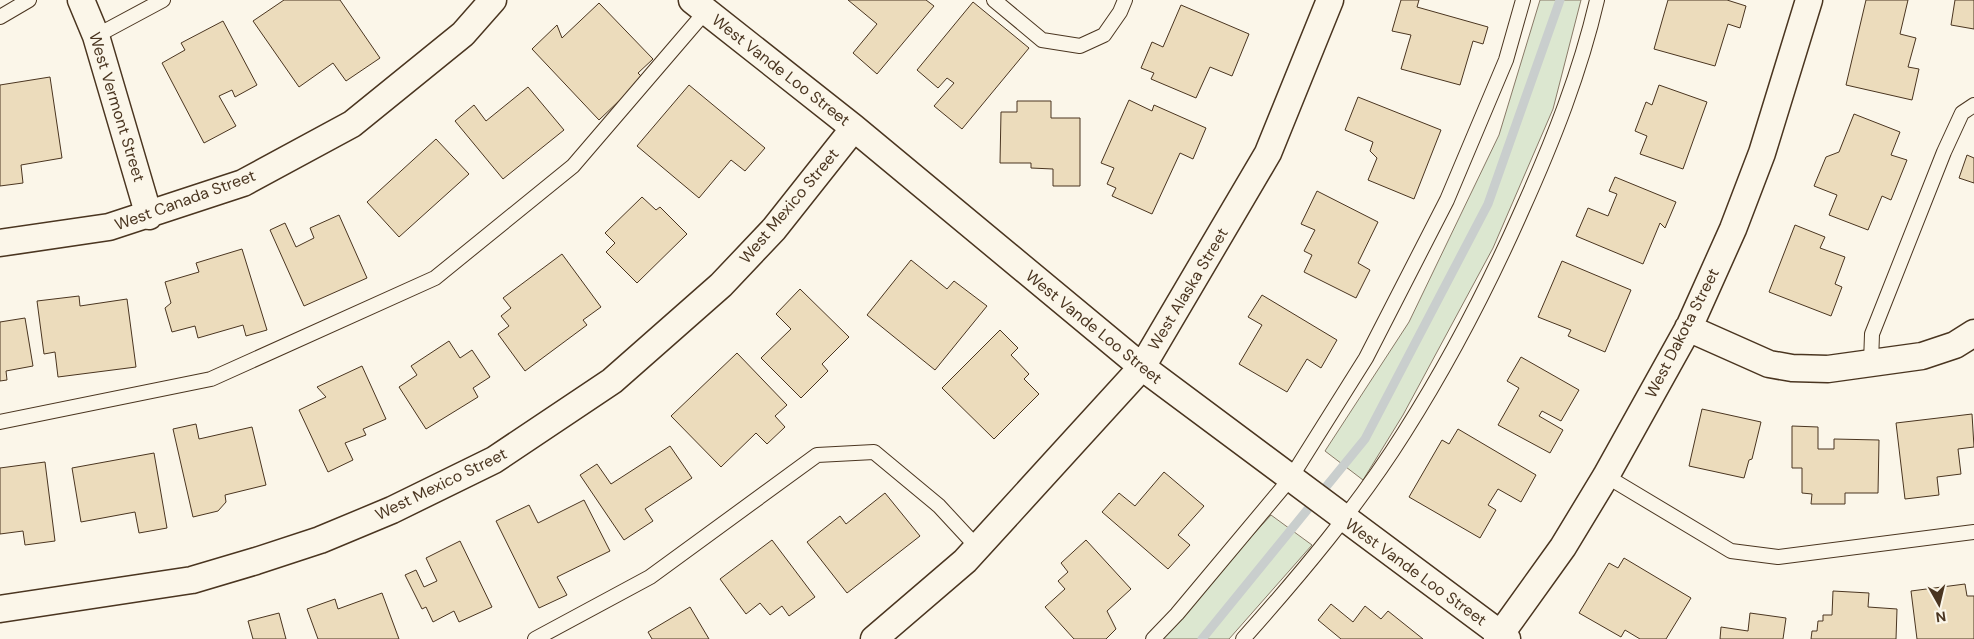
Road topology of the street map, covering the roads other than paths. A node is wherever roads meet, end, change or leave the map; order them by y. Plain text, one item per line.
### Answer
1 (29, 0) edge
2 (82, 0) edge
3 (162, 0) edge
4 (493, 0) edge
5 (994, 0) edge
6 (1125, 0) edge
7 (1330, 0) edge
8 (1523, 0) edge
9 (1597, 0) edge
10 (1810, 0) edge
11 (699, 6) edge
12 (0, 17) edge
13 (96, 36) junction
14 (1974, 104) edge
15 (854, 128) junction
16 (149, 216) junction
17 (0, 243) edge
18 (1688, 328) junction
19 (1974, 333) edge
20 (1871, 363) junction
21 (1142, 367) junction
22 (0, 422) edge
23 (1606, 476) junction
24 (1290, 479) junction
25 (1344, 519) junction
26 (1974, 532) edge
27 (977, 547) junction
28 (0, 609) edge
29 (1501, 637) edge
30 (535, 639) edge
31 (874, 639) edge
32 (1153, 639) edge
33 (1244, 639) edge

1 - 12 lane
2 - 13 street, West Vermont Street
3 - 13 lane
4 - 16 street, West Canada Street
5 - 6 lane
7 - 21 street, West Alaska Street
8 - 24 lane
9 - 25 lane
10 - 18 street, West Dakota Street
11 - 15 street, West Vande Loo Street
11 - 22 lane
13 - 16 street, West Vermont Street
14 - 20 lane
15 - 21 street, West Vande Loo Street
15 - 28 street, West Mexico Street
16 - 17 street, West Canada Street
18 - 20 street
18 - 23 street, West Dakota Street
19 - 20 street
21 - 24 street, West Vande Loo Street
21 - 27 street, West Alaska Street
23 - 26 lane
23 - 29 street, West Dakota Street
24 - 25 street, West Vande Loo Street
24 - 32 lane
25 - 29 street, West Vande Loo Street
25 - 33 lane
27 - 30 lane
27 - 31 street, West Alaska Street

